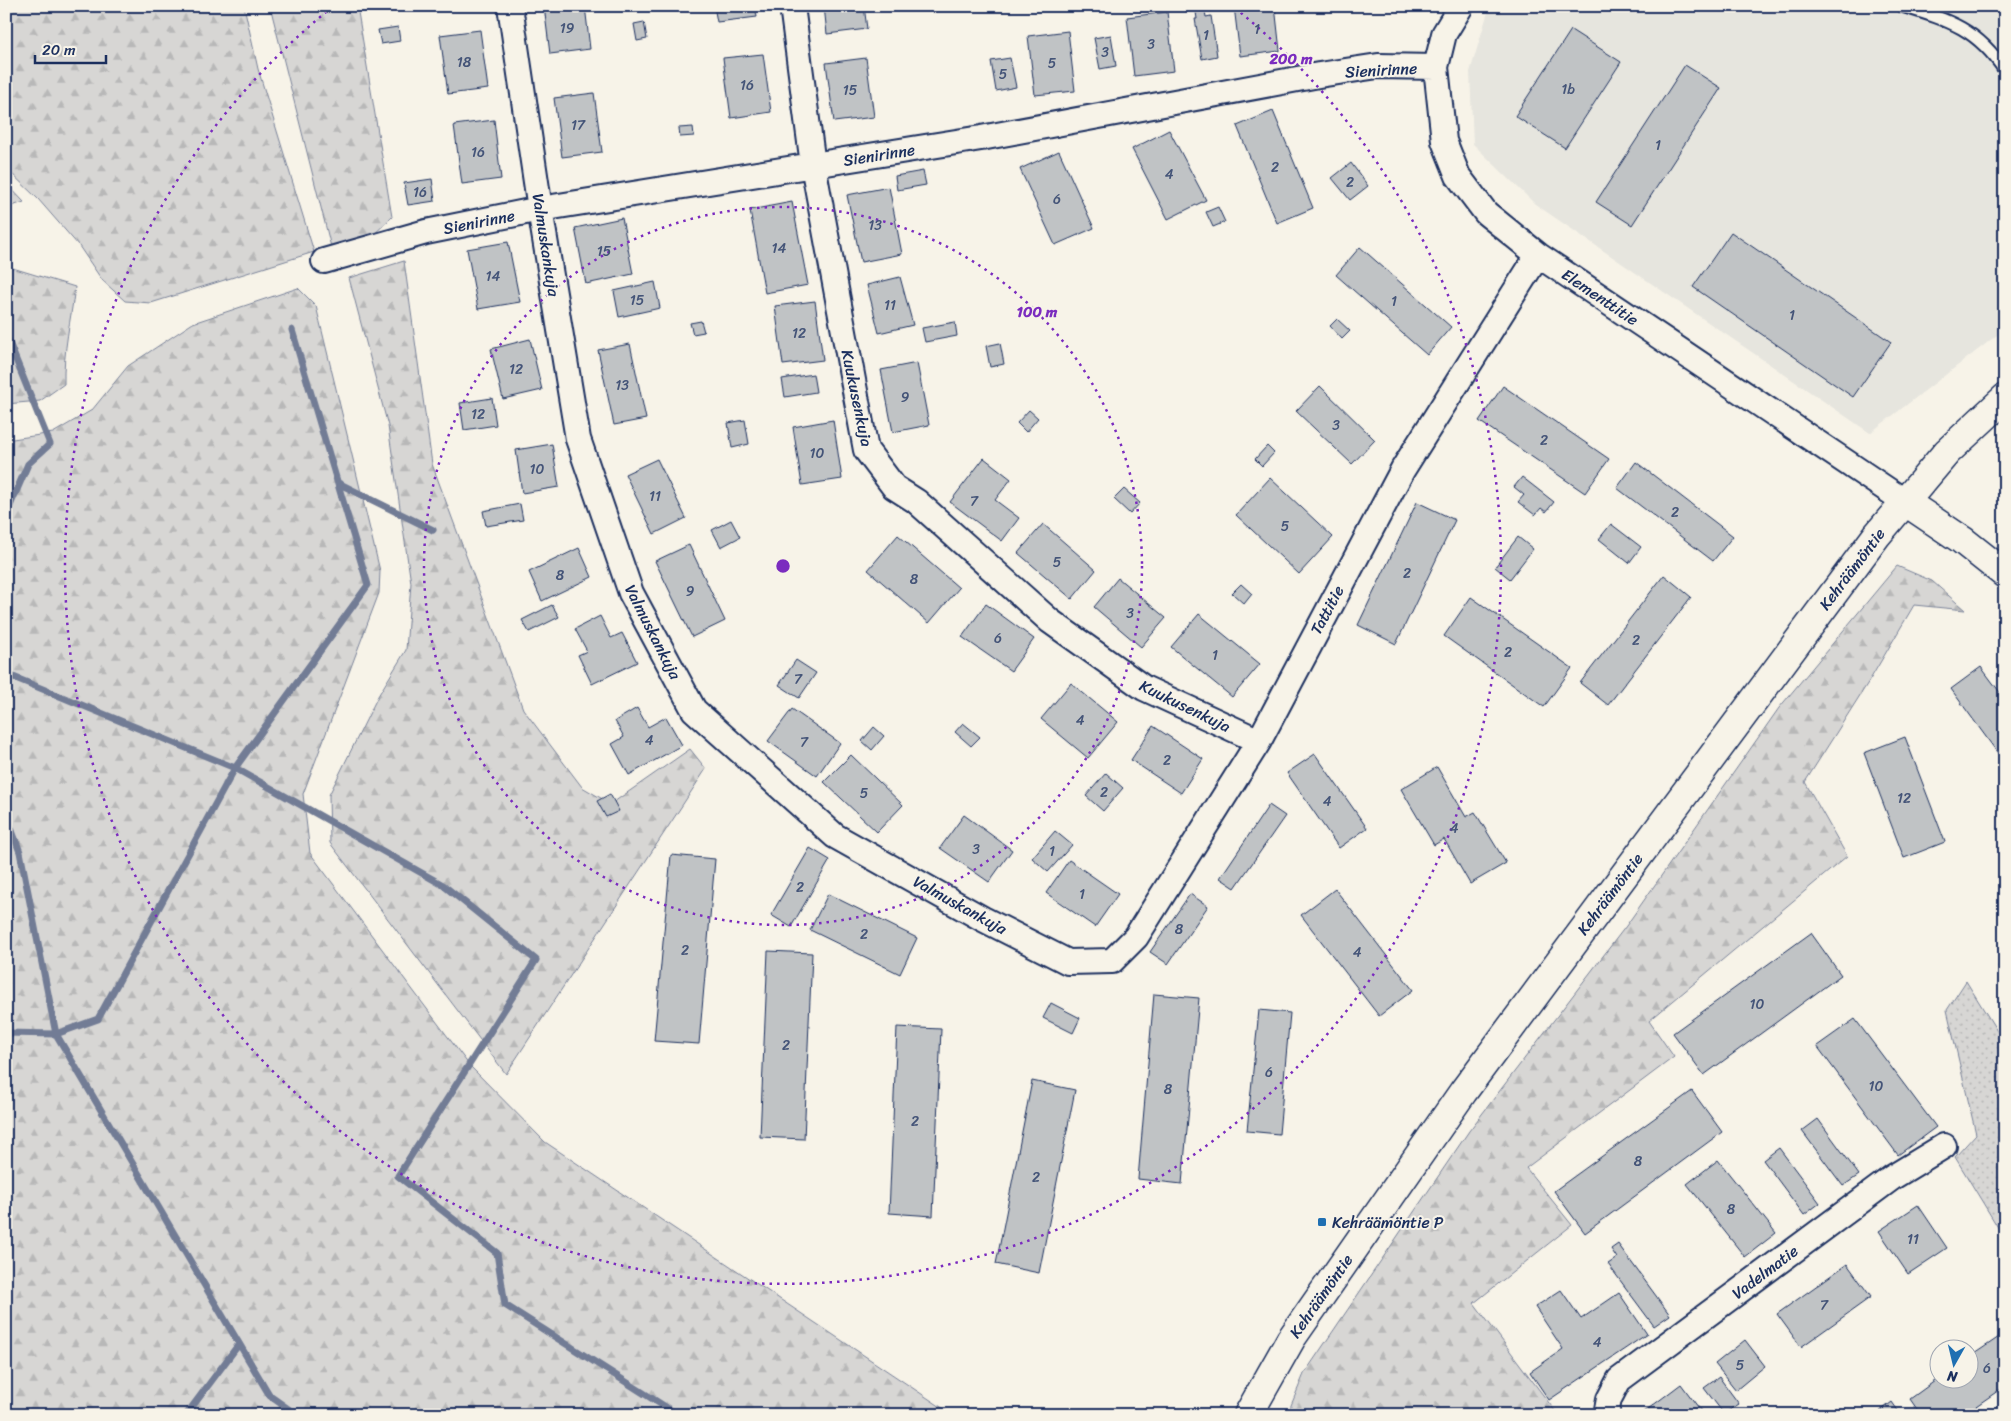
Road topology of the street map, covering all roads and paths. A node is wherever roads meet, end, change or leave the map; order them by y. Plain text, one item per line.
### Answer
1 (510, 6) edge
2 (792, 6) edge
3 (1460, 6) edge
4 (1902, 6) edge
5 (1436, 67) junction
6 (2005, 71) edge
7 (813, 165) junction
8 (540, 209) junction
9 (1538, 255) junction
10 (324, 261) dead end
11 (2005, 398) edge
12 (1904, 501) junction
13 (2005, 574) edge
14 (1259, 741) junction
15 (1112, 962) joint
16 (1944, 1146) dead end
17 (1248, 1415) edge
18 (1606, 1415) edge

1 - 8 street, Valmuskankuja
2 - 7 street, Kuukusenkuja
3 - 5 street, Elementtitie
4 - 6 lane
5 - 7 street, Sienirinne
5 - 9 street, Elementtitie
7 - 8 street, Sienirinne
7 - 14 street, Kuukusenkuja
8 - 10 street, Sienirinne
8 - 15 street, Valmuskankuja
9 - 12 street, Elementtitie
9 - 14 street, Tattitie
11 - 12 street, Kehräämöntie
12 - 13 street
12 - 17 street, Kehräämöntie
14 - 15 street, Tattitie
16 - 18 street, Vadelmatie

